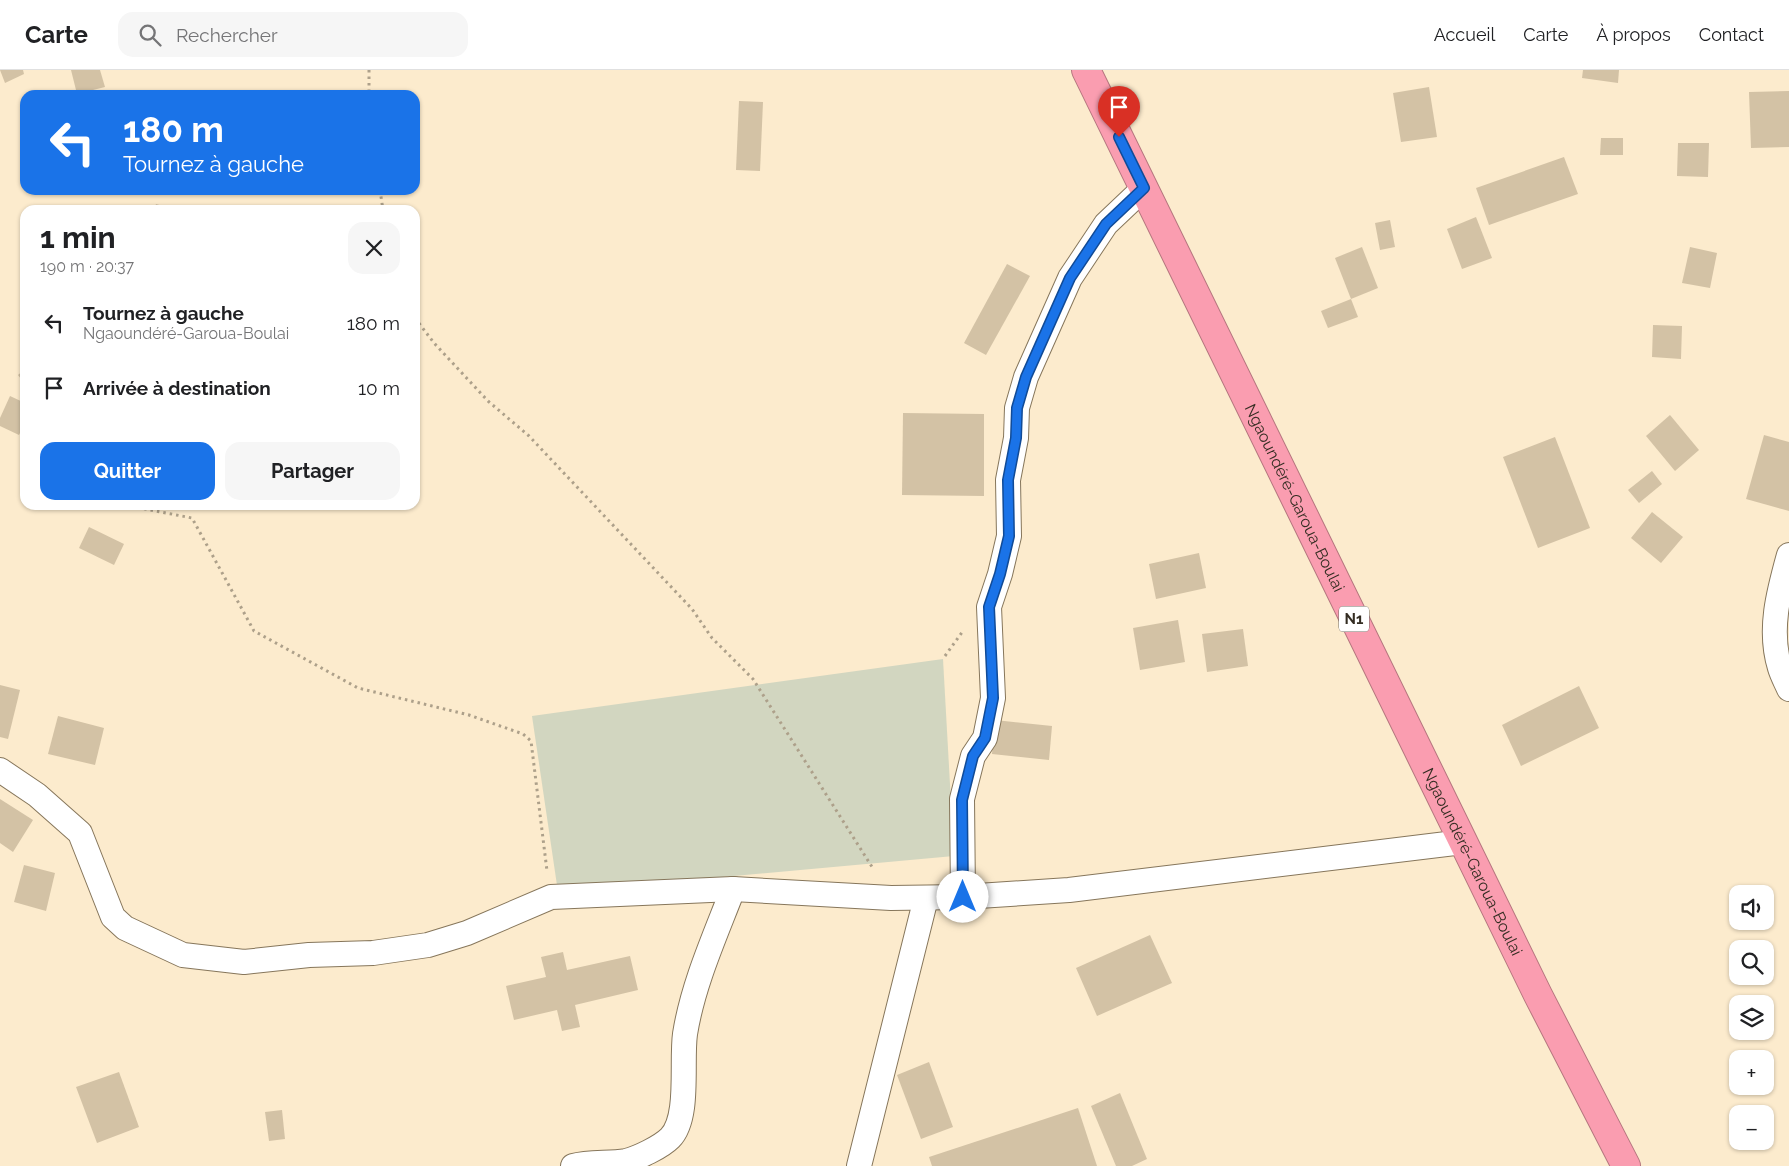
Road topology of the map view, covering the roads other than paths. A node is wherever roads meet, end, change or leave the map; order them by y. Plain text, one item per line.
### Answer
1 (1086, 70) edge
2 (1144, 188) junction
3 (1789, 555) edge
4 (1789, 689) edge
5 (0, 770) edge
6 (1464, 842) junction
7 (733, 889) junction
8 (963, 897) junction
9 (926, 898) junction
10 (573, 1166) edge
11 (859, 1166) edge
12 (1626, 1166) edge

1 - 2 highway, Ngaoundéré-Garoua-Boulai / N1
2 - 6 highway, Ngaoundéré-Garoua-Boulai / N1
2 - 8 street
3 - 4 street
5 - 7 street
6 - 8 street
6 - 12 highway, Ngaoundéré-Garoua-Boulai / N1
7 - 9 street
7 - 10 street
8 - 9 street
9 - 11 street

